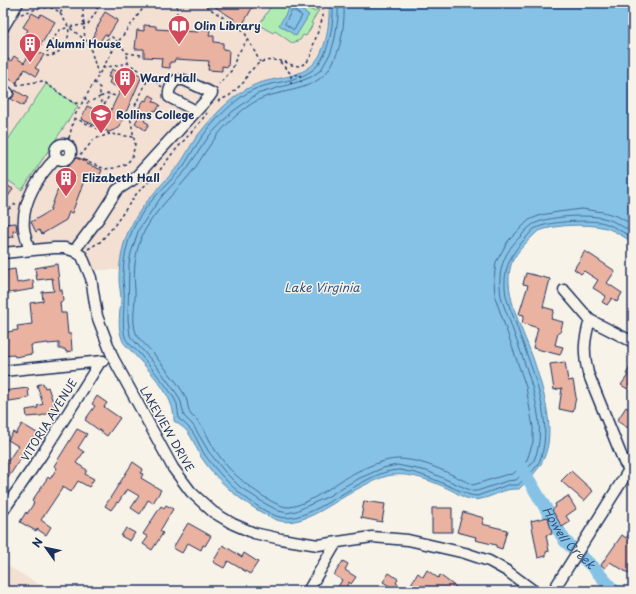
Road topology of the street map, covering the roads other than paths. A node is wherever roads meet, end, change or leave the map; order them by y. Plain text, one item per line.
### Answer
1 (18, 3) edge
2 (3, 28) edge
3 (196, 111) dead end
4 (57, 157) dead end
5 (29, 250) junction
6 (74, 251) junction
7 (3, 253) edge
8 (564, 290) dead end
9 (590, 320) junction
10 (633, 342) edge
11 (113, 358) junction
12 (100, 362) junction
13 (3, 371) edge
14 (632, 468) edge
15 (3, 510) edge
16 (336, 542) junction
17 (308, 591) edge
18 (534, 591) edge
19 (553, 591) edge

1 - 2 street
3 - 6 street
4 - 5 street
5 - 6 street
5 - 7 street
6 - 11 street, LAKEVIEW DRIVE
8 - 9 street
9 - 10 street
9 - 14 street
11 - 12 street
11 - 16 street, LAKEVIEW DRIVE
12 - 13 street
12 - 15 street, VITORIA AVENUE
14 - 19 street
16 - 17 street
16 - 18 street, LAKEVIEW DRIVE

